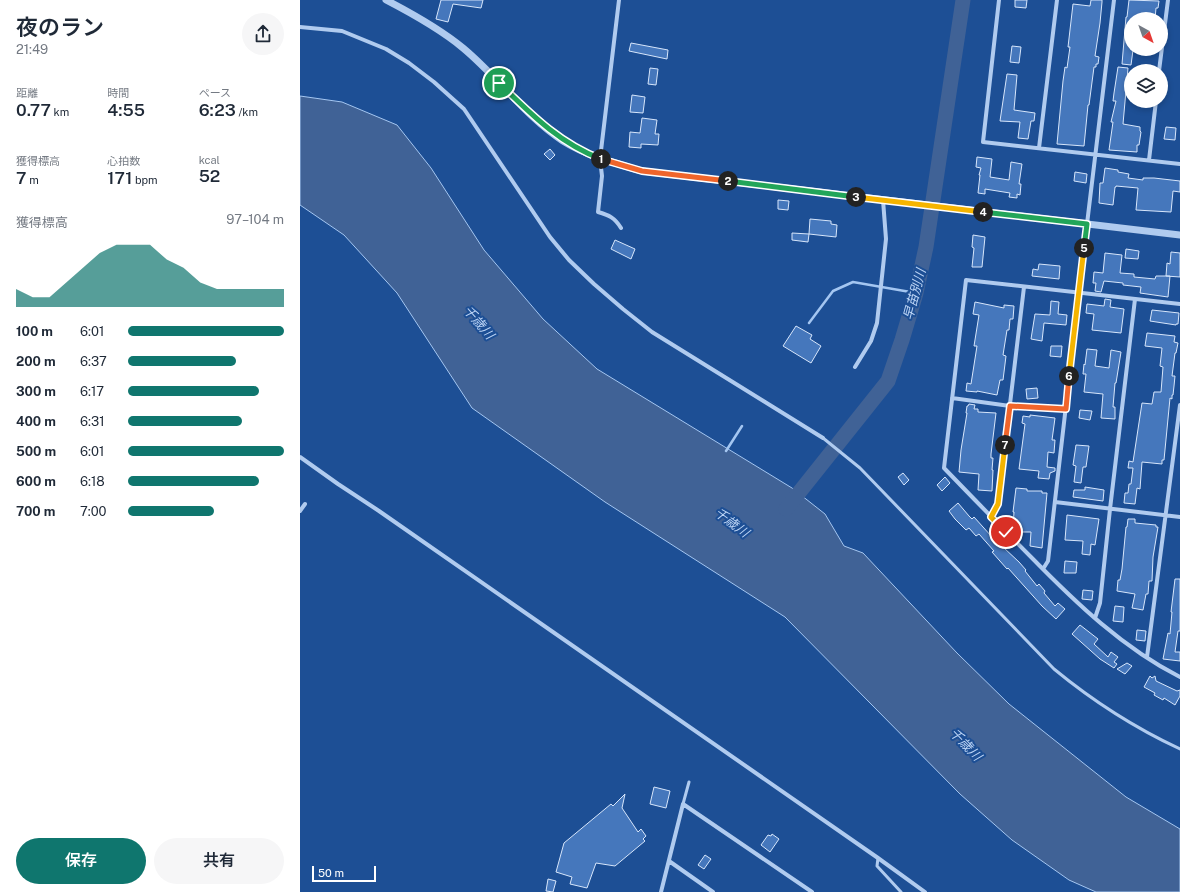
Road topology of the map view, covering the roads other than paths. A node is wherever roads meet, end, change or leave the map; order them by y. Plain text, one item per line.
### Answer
1 (386, 0) edge
2 (619, 0) edge
3 (999, 0) edge
4 (1057, 0) edge
5 (1114, 0) edge
6 (1168, 0) edge
7 (300, 27) edge
8 (1161, 64) edge
9 (1155, 108) edge
10 (1039, 148) junction
11 (1096, 154) junction
12 (600, 159) junction
13 (1148, 160) junction
14 (1180, 164) edge
15 (882, 200) junction
16 (1087, 224) junction
17 (621, 228) dead end
18 (1180, 235) edge
19 (1024, 287) junction
20 (1079, 293) junction
21 (1135, 299) junction
22 (1180, 304) edge
23 (854, 367) dead end
24 (952, 398) junction
25 (1180, 405) edge
26 (1010, 406) junction
27 (1066, 409) junction
28 (823, 438) joint
29 (300, 457) edge
30 (1055, 502) junction
31 (305, 504) dead end
32 (1110, 509) junction
33 (300, 511) edge
34 (1166, 515) junction
35 (1180, 516) edge
36 (991, 517) junction
37 (1043, 569) junction
38 (1095, 618) junction
39 (1147, 657) junction
40 (1180, 677) edge
41 (1180, 749) edge
42 (689, 782) dead end
43 (683, 804) junction
44 (878, 858) junction
45 (669, 861) junction
46 (661, 892) edge
47 (713, 892) edge
48 (812, 892) edge
49 (901, 892) edge
50 (926, 892) edge

1 - 12 street
2 - 12 street
3 - 10 street
4 - 10 street
5 - 11 street
6 - 8 street
7 - 28 street
9 - 13 street
10 - 11 street
11 - 13 street
11 - 16 street
12 - 15 street
12 - 17 street
13 - 14 street
15 - 16 street
15 - 23 street
16 - 18 street
16 - 20 street
19 - 20 street
19 - 24 street
19 - 26 street
20 - 21 street
20 - 27 street
21 - 22 street
21 - 32 street
24 - 26 street
24 - 36 street
25 - 34 street
26 - 27 street
26 - 36 street
27 - 30 street
28 - 41 lane
29 - 44 street
30 - 32 street
30 - 37 street
31 - 33 street
32 - 34 street
32 - 38 street
34 - 35 street
34 - 39 street
36 - 37 street
37 - 38 street
38 - 39 street
39 - 40 street
42 - 43 lane
43 - 45 street
43 - 48 street
44 - 49 lane
44 - 50 street
45 - 46 street
45 - 47 street

